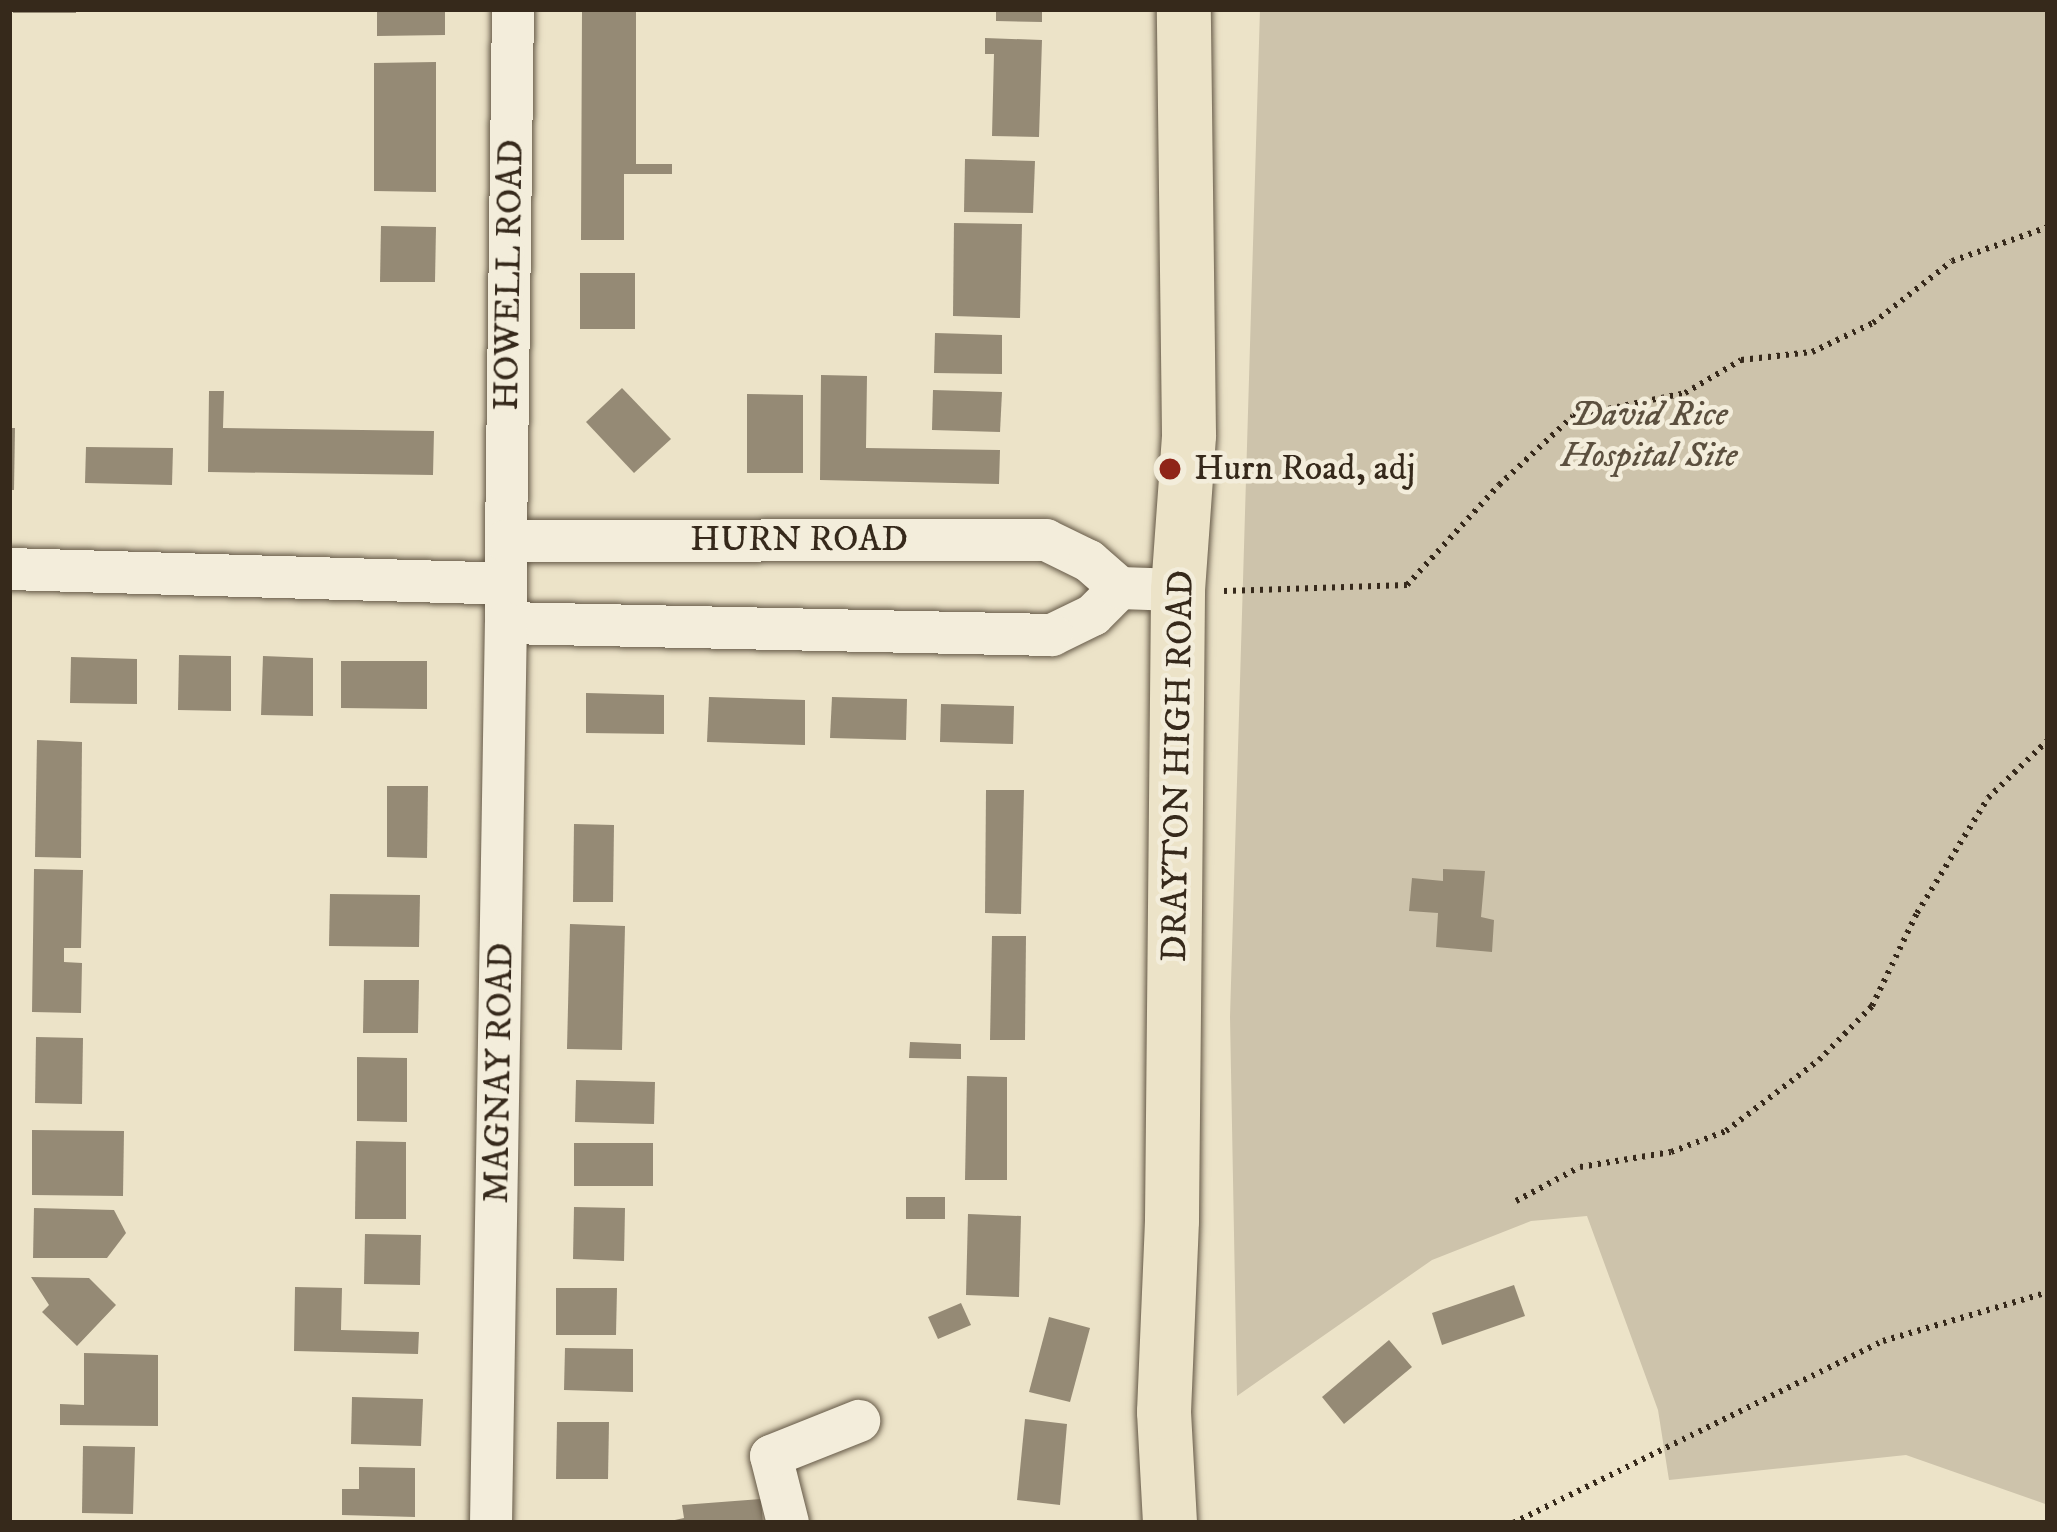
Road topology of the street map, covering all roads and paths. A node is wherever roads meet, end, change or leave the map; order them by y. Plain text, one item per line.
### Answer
1 (513, 9) edge
2 (1184, 9) edge
3 (2048, 227) edge
4 (506, 541) junction
5 (9, 569) edge
6 (1120, 588) junction
7 (1178, 590) junction
8 (505, 604) junction
9 (2048, 740) edge
10 (1516, 1201) dead end
11 (2048, 1292) edge
12 (859, 1421) dead end
13 (491, 1523) edge
14 (788, 1523) edge
15 (1170, 1523) edge
16 (1513, 1523) edge

1 - 4 street, HOWELL ROAD
2 - 7 main road, DRAYTON HIGH ROAD
3 - 7 path
4 - 6 street, HURN ROAD
4 - 8 street
5 - 8 street
6 - 7 street
6 - 8 street
7 - 15 main road, DRAYTON HIGH ROAD
8 - 13 street, MAGNAY ROAD
9 - 10 path
11 - 16 path
12 - 14 street

